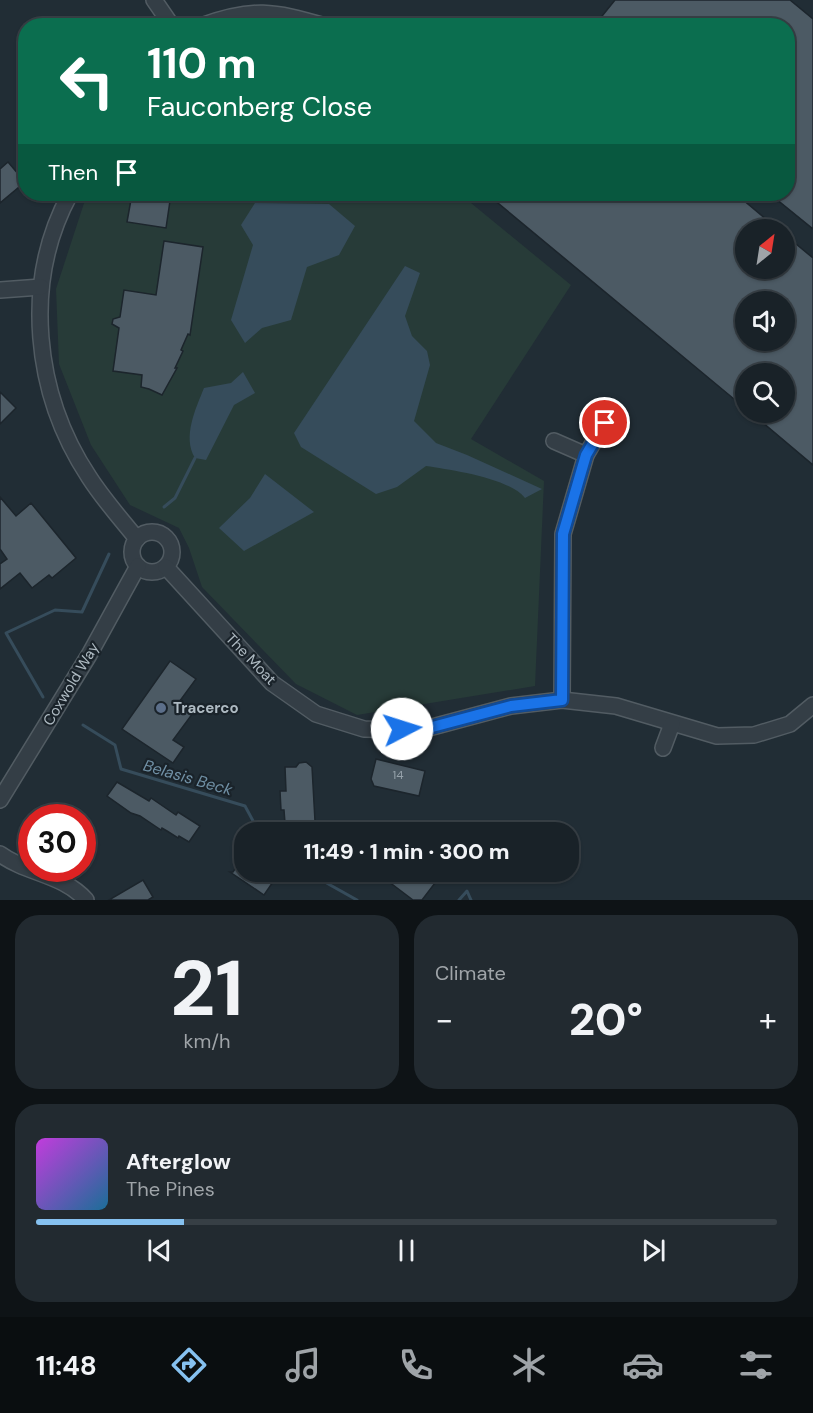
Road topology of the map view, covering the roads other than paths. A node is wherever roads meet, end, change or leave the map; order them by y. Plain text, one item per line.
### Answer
1 (154, 0) edge
2 (166, 18) edge
3 (222, 18) edge
4 (297, 18) edge
5 (66, 201) edge
6 (41, 287) junction
7 (0, 290) edge
8 (605, 423) dead end
9 (554, 441) dead end
10 (586, 455) junction
11 (137, 539) junction
12 (138, 566) junction
13 (166, 567) junction
14 (562, 700) junction
15 (813, 705) edge
16 (672, 724) junction
17 (663, 748) dead end
18 (0, 800) edge
19 (0, 854) edge
20 (86, 900) edge

1 - 2 street
3 - 4 street
5 - 6 street
6 - 7 street
6 - 11 street
8 - 10 street
9 - 10 street
10 - 14 street
11 - 12 street
11 - 13 street
12 - 13 street
12 - 18 street, Coxwold Way
13 - 14 street, The Moat
14 - 16 street, The Moat
15 - 16 street, The Moat
16 - 17 street
19 - 20 street

